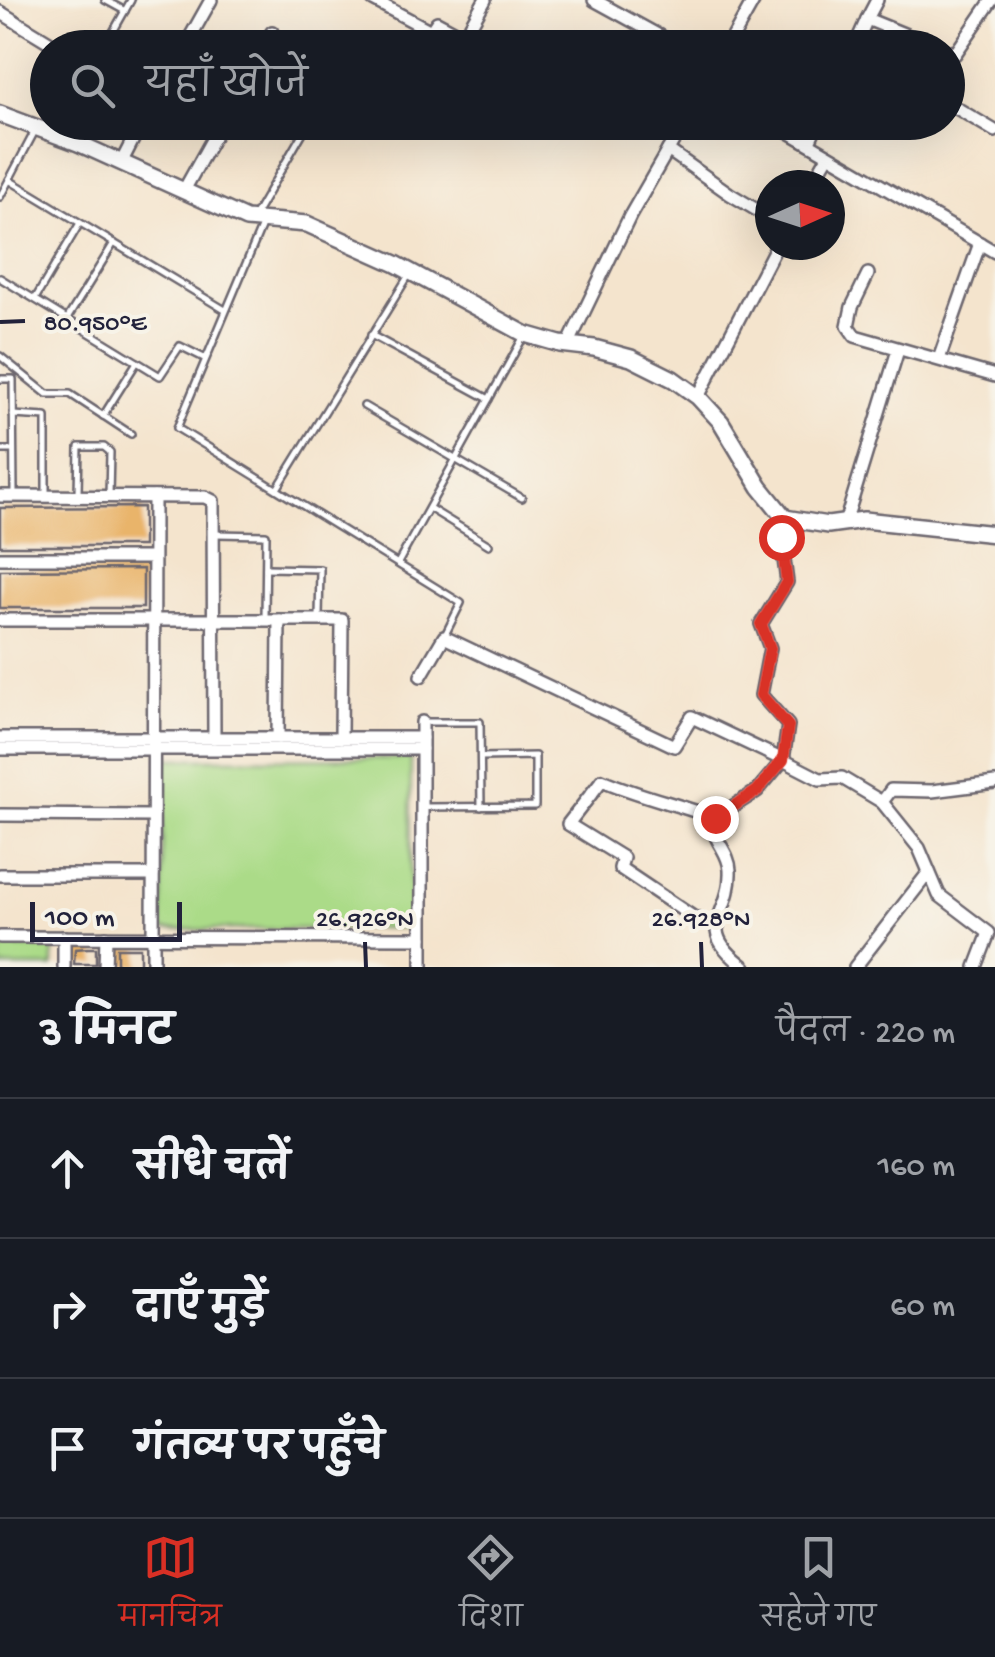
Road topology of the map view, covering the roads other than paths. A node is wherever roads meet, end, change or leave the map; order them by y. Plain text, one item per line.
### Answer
1 (106, 0) edge
2 (131, 0) edge
3 (210, 0) edge
4 (373, 0) edge
5 (484, 0) edge
6 (594, 0) edge
7 (630, 0) edge
8 (754, 0) edge
9 (876, 0) edge
10 (992, 0) edge
11 (125, 11) junction
12 (0, 12) edge
13 (622, 15) junction
14 (867, 19) junction
15 (30, 30) edge
16 (114, 30) edge
17 (193, 30) edge
18 (428, 30) edge
19 (468, 30) edge
20 (649, 30) edge
21 (737, 30) edge
22 (862, 30) edge
23 (894, 30) edge
24 (965, 35) edge
25 (965, 113) edge
26 (0, 114) edge
27 (30, 124) edge
28 (995, 131) edge
29 (30, 140) edge
30 (69, 140) edge
31 (133, 140) edge
32 (212, 140) edge
33 (299, 140) edge
34 (674, 140) edge
35 (805, 140) edge
36 (809, 142) joint
37 (668, 150) junction
38 (828, 156) junction
39 (121, 163) junction
40 (820, 170) edge
41 (9, 180) junction
42 (183, 192) junction
43 (0, 197) edge
44 (755, 209) edge
45 (258, 220) junction
46 (80, 222) junction
47 (114, 243) junction
48 (980, 243) junction
49 (995, 252) edge
50 (769, 260) edge
51 (410, 272) junction
52 (868, 274) dead end
53 (0, 278) edge
54 (35, 299) junction
55 (225, 310) junction
56 (67, 318) junction
57 (525, 334) junction
58 (372, 335) junction
59 (568, 345) junction
60 (898, 350) junction
61 (0, 356) edge
62 (204, 358) junction
63 (939, 359) junction
64 (137, 362) junction
65 (995, 376) edge
66 (0, 378) edge
67 (698, 398) junction
68 (489, 399) junction
69 (364, 406) dead end
70 (13, 416) junction
71 (104, 416) junction
72 (131, 434) dead end
73 (0, 450) edge
74 (14, 450) junction
75 (456, 460) junction
76 (277, 489) junction
77 (0, 496) edge
78 (14, 496) junction
79 (46, 496) junction
80 (78, 496) junction
81 (109, 496) junction
82 (154, 497) junction
83 (522, 498) dead end
84 (428, 508) junction
85 (785, 518) junction
86 (845, 523) junction
87 (213, 534) junction
88 (995, 534) edge
89 (489, 546) dead end
90 (0, 558) edge
91 (154, 558) junction
92 (398, 564) junction
93 (266, 568) junction
94 (0, 620) edge
95 (153, 620) junction
96 (213, 620) junction
97 (272, 620) junction
98 (319, 620) junction
99 (444, 637) junction
100 (421, 676) dead end
101 (422, 722) joint
102 (0, 738) edge
103 (214, 738) junction
104 (278, 738) junction
105 (341, 738) junction
106 (153, 743) junction
107 (422, 744) junction
108 (0, 749) edge
109 (480, 756) junction
110 (783, 760) junction
111 (995, 783) edge
112 (882, 802) junction
113 (481, 807) junction
114 (422, 808) junction
115 (0, 815) edge
116 (153, 816) junction
117 (715, 818) junction
118 (929, 872) junction
119 (0, 875) edge
120 (153, 875) junction
121 (718, 926) junction
122 (992, 929) edge
123 (0, 937) edge
124 (64, 937) junction
125 (106, 937) junction
126 (153, 937) junction
127 (422, 938) junction
128 (64, 967) edge
129 (105, 967) edge
130 (153, 967) edge
131 (422, 967) edge
132 (746, 967) edge
133 (855, 967) edge
134 (976, 967) edge

1 - 11 lane
2 - 11 lane
3 - 17 street
4 - 18 street
5 - 19 street
6 - 13 street
7 - 13 street
8 - 21 street
9 - 14 street
10 - 24 street
11 - 16 lane
12 - 15 street
13 - 20 street
14 - 22 street
14 - 23 street
25 - 28 street
26 - 27 street
29 - 41 lane
30 - 39 street
31 - 39 street
32 - 42 street
33 - 45 lane
34 - 37 street
35 - 36 street
36 - 38 street
37 - 44 street
37 - 59 street
38 - 40 street
38 - 48 street
39 - 42 street
41 - 43 lane
41 - 46 lane
42 - 45 street
45 - 51 street
45 - 55 lane
46 - 47 lane
46 - 54 lane
47 - 55 lane
47 - 56 lane
48 - 49 street
48 - 63 street
50 - 67 street
51 - 57 street
51 - 58 lane
52 - 60 street
53 - 54 lane
54 - 56 lane
55 - 62 lane
56 - 64 lane
57 - 59 street
57 - 68 lane
58 - 68 lane
58 - 76 lane
59 - 67 street
60 - 63 street
60 - 86 street
61 - 71 lane
62 - 64 lane
62 - 76 lane
63 - 65 street
64 - 71 lane
66 - 70 lane
67 - 85 street
68 - 75 lane
69 - 75 lane
70 - 74 lane
70 - 79 lane
71 - 72 lane
73 - 74 lane
74 - 78 lane
75 - 83 lane
75 - 84 lane
76 - 92 lane
77 - 78 street
78 - 79 street
79 - 80 street
80 - 81 street
80 - 81 lane
81 - 82 street
82 - 87 street
82 - 91 street
84 - 89 lane
84 - 92 lane
85 - 86 street
85 - 110 street
86 - 88 street
87 - 93 lane
87 - 96 street
90 - 91 street
91 - 95 street
92 - 99 lane
93 - 97 lane
93 - 98 lane
94 - 95 street
95 - 96 street
95 - 106 street
96 - 97 street
96 - 103 street
97 - 98 street
97 - 104 street
98 - 105 street
99 - 100 street
99 - 110 street
101 - 107 street
101 - 109 lane
102 - 106 street
103 - 104 street
103 - 106 street
104 - 105 street
105 - 107 street
106 - 107 street
106 - 108 street
106 - 116 street
107 - 114 street
109 - 113 lane
109 - 113 lane
110 - 112 street
110 - 117 street
111 - 112 street
112 - 118 street
113 - 114 lane
114 - 127 street
115 - 116 street
116 - 120 street
117 - 121 street
117 - 121 street
118 - 122 street
118 - 133 street
119 - 120 street
120 - 126 street
121 - 132 street
122 - 134 street
123 - 124 street
124 - 125 street
124 - 128 street
125 - 126 street
125 - 129 street
126 - 127 street
126 - 130 street
127 - 131 street

